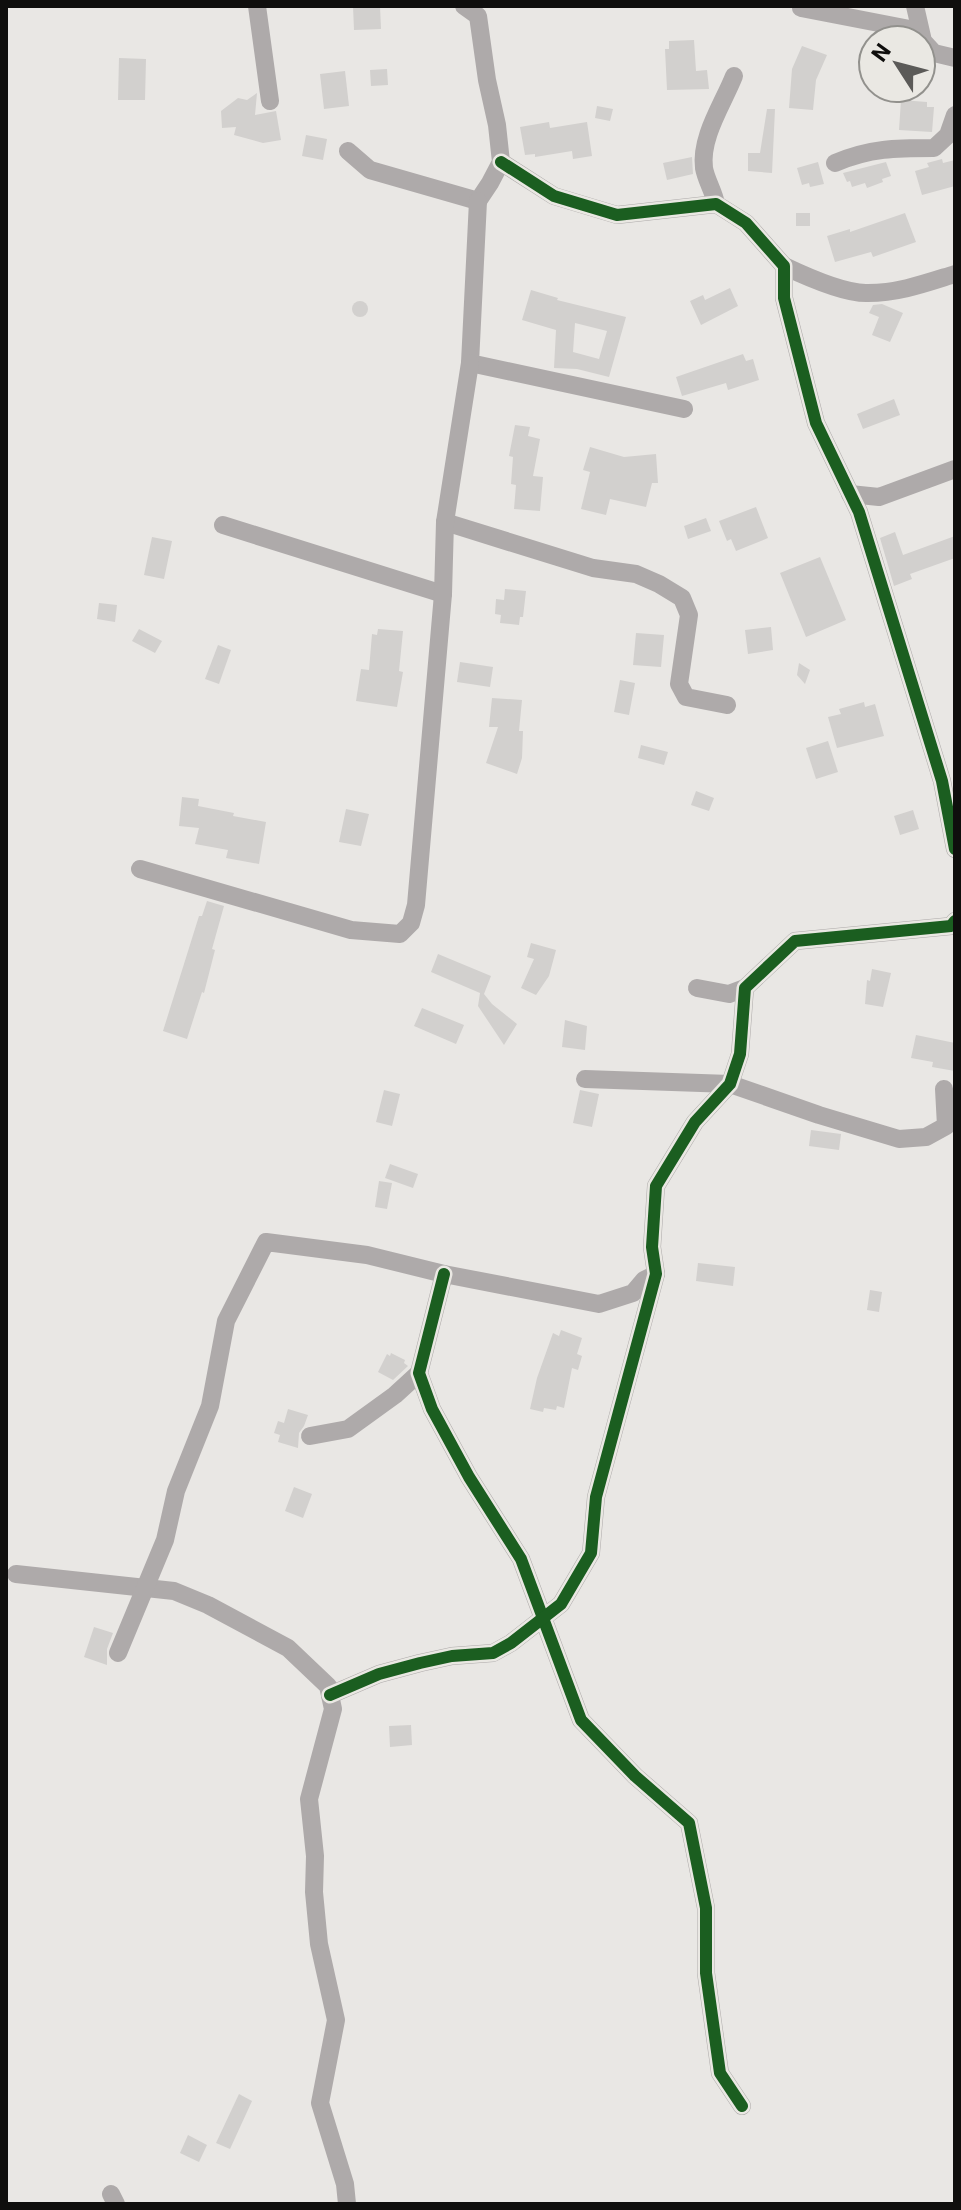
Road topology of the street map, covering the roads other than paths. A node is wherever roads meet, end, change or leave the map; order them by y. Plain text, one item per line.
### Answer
1 (257, 6) edge
2 (801, 8) edge
3 (474, 9) edge
4 (884, 24) edge
5 (734, 76) dead end
6 (270, 101) dead end
7 (955, 115) edge
8 (348, 151) dead end
9 (501, 162) junction
10 (835, 163) dead end
11 (478, 201) junction
12 (716, 204) junction
13 (784, 266) junction
14 (955, 274) edge
15 (470, 363) junction
16 (684, 409) dead end
17 (955, 469) edge
18 (850, 494) junction
19 (445, 522) junction
20 (223, 525) dead end
21 (443, 594) junction
22 (727, 705) dead end
23 (949, 780) edge
24 (955, 849) edge
25 (140, 869) dead end
26 (955, 921) edge
27 (697, 988) dead end
28 (745, 988) junction
29 (585, 1079) dead end
30 (730, 1084) junction
31 (944, 1089) dead end
32 (444, 1274) junction
33 (656, 1274) junction
34 (419, 1373) junction
35 (310, 1436) dead end
36 (16, 1574) dead end
37 (147, 1589) junction
38 (543, 1617) junction
39 (118, 1653) dead end
40 (330, 1695) junction
41 (742, 2106) dead end
42 (347, 2204) edge

1 - 6 street
2 - 4 street
3 - 9 street
5 - 12 street
7 - 10 street
8 - 11 street
9 - 11 street
9 - 12 street
11 - 15 street
12 - 13 street
13 - 14 street
13 - 18 street
15 - 16 street
15 - 19 street
17 - 18 street
18 - 23 street
19 - 21 street
19 - 22 street
20 - 21 street
21 - 25 street
23 - 24 street
26 - 28 street
27 - 28 street
28 - 30 street
29 - 30 street
30 - 31 street
30 - 33 street
32 - 33 street
32 - 34 street
32 - 37 street
33 - 38 street
34 - 35 street
34 - 38 street
36 - 37 street
37 - 39 street
37 - 40 street
38 - 40 street
38 - 41 street
40 - 42 street

